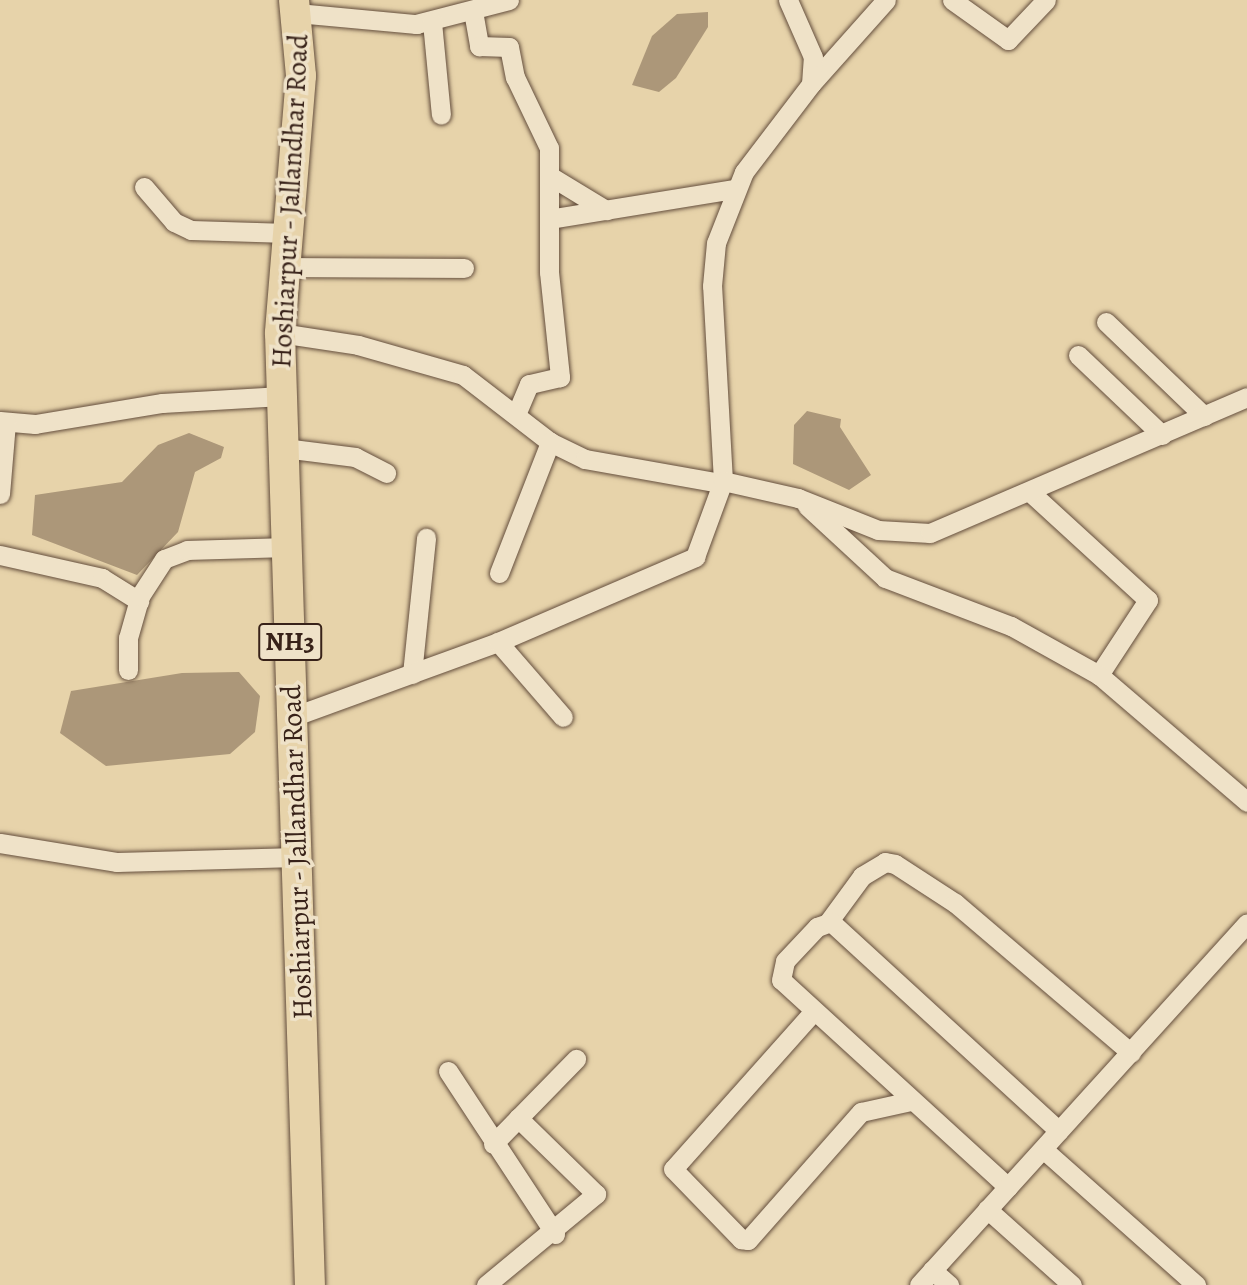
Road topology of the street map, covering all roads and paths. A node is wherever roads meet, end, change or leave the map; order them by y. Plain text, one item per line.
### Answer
1 (509, 0) edge
2 (788, 0) edge
3 (886, 0) edge
4 (952, 0) edge
5 (1046, 0) edge
6 (296, 7) edge
7 (473, 11) junction
8 (432, 22) junction
9 (811, 84) junction
10 (440, 115) dead end
11 (550, 176) junction
12 (144, 187) dead end
13 (735, 189) junction
14 (606, 210) junction
15 (549, 219) junction
16 (288, 233) junction
17 (285, 267) junction
18 (464, 268) dead end
19 (1106, 322) dead end
20 (280, 333) junction
21 (1078, 355) dead end
22 (282, 396) junction
23 (1247, 397) edge
24 (516, 414) junction
25 (1204, 416) junction
26 (3, 422) edge
27 (1162, 435) junction
28 (550, 442) junction
29 (284, 448) junction
30 (386, 473) dead end
31 (721, 482) junction
32 (1030, 492) junction
33 (0, 494) edge
34 (798, 498) junction
35 (426, 538) dead end
36 (287, 547) junction
37 (0, 555) edge
38 (499, 573) dead end
39 (138, 601) junction
40 (498, 642) junction
41 (128, 670) dead end
42 (412, 674) junction
43 (1098, 675) junction
44 (292, 717) junction
45 (564, 717) dead end
46 (1247, 802) edge
47 (0, 843) edge
48 (297, 857) junction
49 (828, 920) junction
50 (1247, 923) edge
51 (813, 1012) junction
52 (1131, 1053) junction
53 (576, 1059) dead end
54 (448, 1071) dead end
55 (911, 1101) junction
56 (518, 1118) junction
57 (1059, 1131) junction
58 (493, 1144) junction
59 (1042, 1149) junction
60 (1008, 1187) junction
61 (988, 1209) junction
62 (555, 1234) junction
63 (926, 1278) edge
64 (310, 1285) edge
65 (486, 1285) edge
66 (949, 1285) edge
67 (1072, 1285) edge
68 (1196, 1285) edge

1 - 7 street
2 - 9 street
3 - 9 street
4 - 5 street
6 - 8 street
6 - 16 highway, Hoshiarpur - Jallandhar Road / NH3
7 - 8 street
7 - 11 street
8 - 10 street
9 - 13 street
11 - 14 street
11 - 15 street
12 - 16 street
13 - 14 street
13 - 31 street
14 - 15 street
15 - 24 street
16 - 17 highway, Hoshiarpur - Jallandhar Road / NH3
17 - 18 street
17 - 20 highway, Hoshiarpur - Jallandhar Road / NH3
19 - 25 street
20 - 22 highway, Hoshiarpur - Jallandhar Road / NH3
20 - 24 street
21 - 27 street
22 - 26 street
22 - 29 highway, Hoshiarpur - Jallandhar Road / NH3
23 - 25 street
24 - 28 street
25 - 27 street
26 - 33 street
27 - 32 street
28 - 31 street
28 - 38 street
29 - 30 street
29 - 36 highway, Hoshiarpur - Jallandhar Road / NH3
31 - 34 street
31 - 40 street
32 - 34 street
32 - 43 street
34 - 43 street
35 - 42 street
36 - 39 street
36 - 44 highway, Hoshiarpur - Jallandhar Road / NH3
37 - 39 street
39 - 41 street
40 - 42 street
40 - 45 street
42 - 44 street
43 - 46 street
44 - 48 highway, Hoshiarpur - Jallandhar Road / NH3
47 - 48 street
48 - 64 highway, Hoshiarpur - Jallandhar Road / NH3
49 - 51 street
49 - 52 street
49 - 57 street
50 - 52 street
51 - 55 street
51 - 55 street
52 - 57 street
53 - 56 street
54 - 58 street
55 - 60 street
56 - 58 street
56 - 62 street
57 - 59 street
58 - 62 street
59 - 60 street
59 - 68 street
60 - 61 street
61 - 63 street
61 - 67 street
62 - 65 street
63 - 66 street

